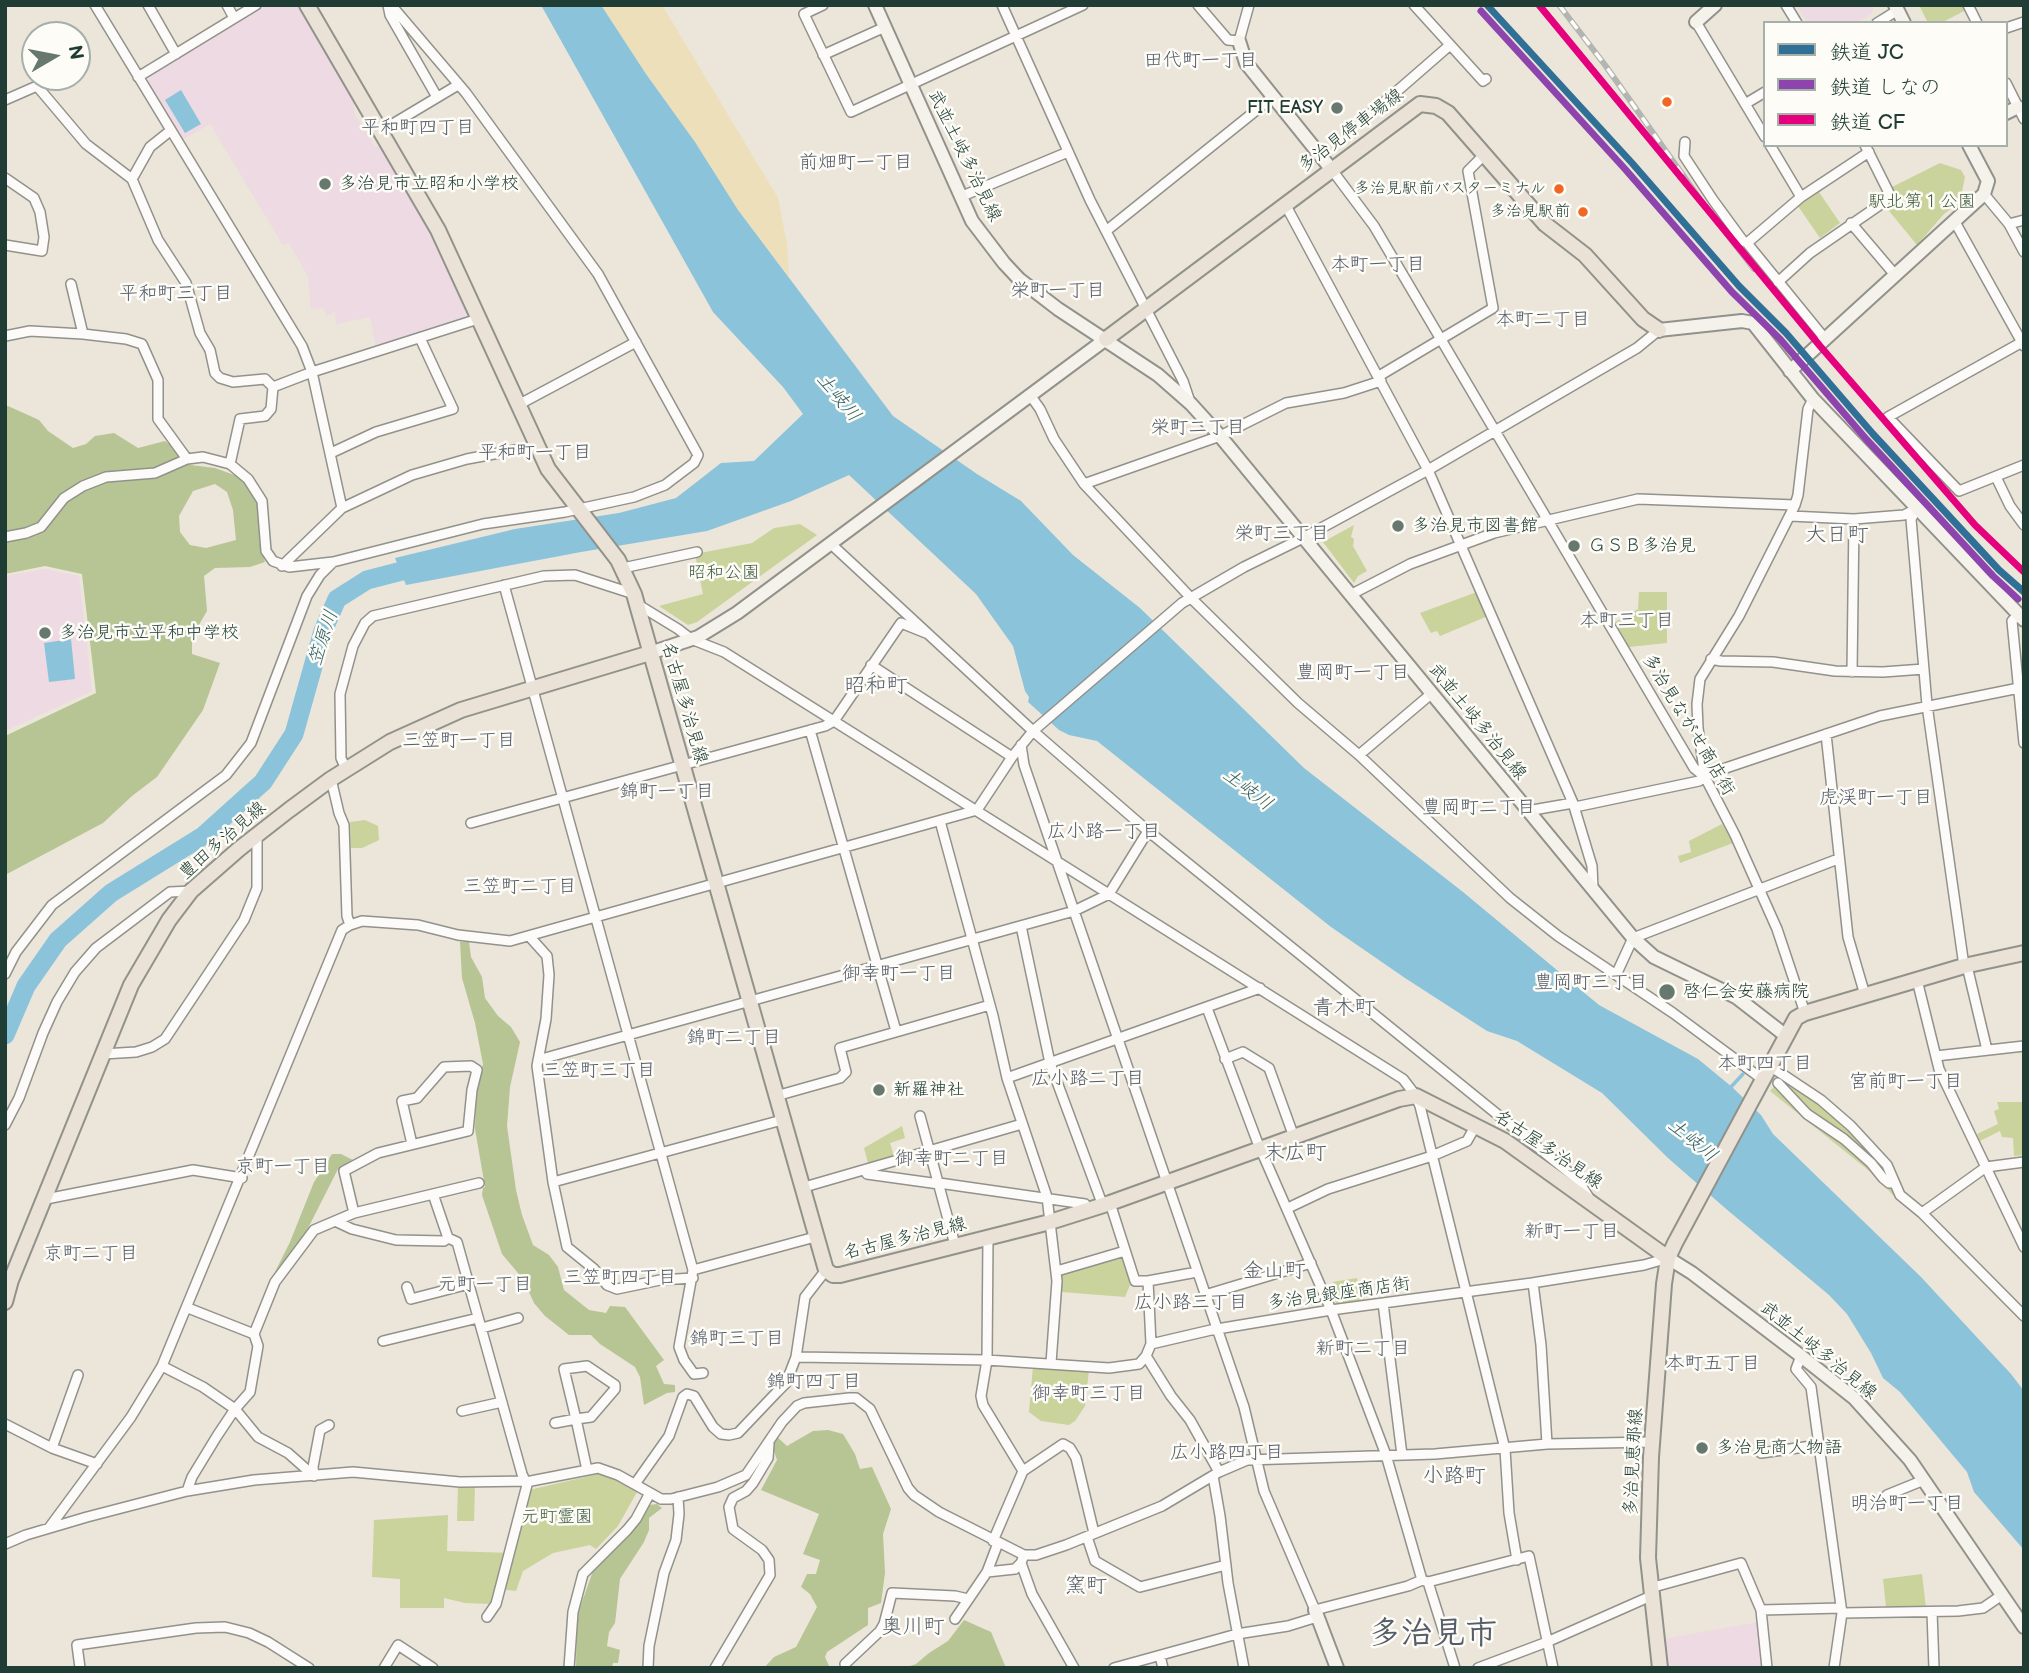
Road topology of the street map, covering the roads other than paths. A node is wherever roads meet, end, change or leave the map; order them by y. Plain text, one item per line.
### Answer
1 (95, 5) edge
2 (148, 5) edge
3 (227, 5) edge
4 (256, 5) edge
5 (307, 5) edge
6 (390, 5) edge
7 (823, 5) edge
8 (875, 5) edge
9 (1002, 5) edge
10 (1083, 5) edge
11 (1198, 5) edge
12 (1249, 5) edge
13 (1414, 5) edge
14 (1715, 5) edge
15 (1786, 5) edge
16 (1968, 5) edge
17 (1896, 8) edge
18 (234, 18) junction
19 (1796, 21) edge
20 (1880, 21) edge
21 (1976, 21) edge
22 (1696, 23) joint
23 (885, 27) junction
24 (1017, 36) junction
25 (1239, 41) junction
26 (1450, 45) junction
27 (176, 54) junction
28 (823, 55) junction
29 (138, 77) junction
30 (1486, 79) dead end
31 (458, 85) junction
32 (911, 86) junction
33 (2008, 92) edge
34 (1763, 93) edge
35 (1274, 96) junction
36 (436, 97) junction
37 (5, 99) edge
38 (1745, 104) junction
39 (2012, 110) edge
40 (1365, 119) dead end
41 (2024, 120) edge
42 (170, 131) junction
43 (381, 131) junction
44 (1763, 133) edge
45 (1685, 142) dead end
46 (1771, 147) edge
47 (1970, 147) edge
48 (1867, 149) edge
49 (1068, 152) junction
50 (1484, 155) junction
51 (1332, 170) junction
52 (5, 178) edge
53 (132, 179) junction
54 (1984, 194) junction
55 (960, 197) junction
56 (1801, 197) junction
57 (1285, 204) junction
58 (2024, 220) edge
59 (1955, 222) junction
60 (1852, 223) junction
61 (2009, 224) junction
62 (1105, 231) junction
63 (1747, 243) junction
64 (5, 245) edge
65 (2024, 252) edge
66 (1896, 276) junction
67 (1778, 282) junction
68 (71, 284) dead end
69 (1147, 309) junction
70 (478, 319) junction
71 (1659, 330) junction
72 (83, 334) junction
73 (5, 335) edge
74 (420, 338) junction
75 (1106, 339) junction
76 (1441, 339) junction
77 (1826, 340) junction
78 (636, 342) junction
79 (2023, 343) edge
80 (1790, 371) junction
81 (312, 372) junction
82 (1380, 378) junction
83 (273, 387) junction
84 (1026, 399) junction
85 (1813, 399) junction
86 (1191, 404) junction
87 (518, 405) junction
88 (1496, 430) junction
89 (1220, 436) junction
90 (537, 446) junction
91 (331, 453) junction
92 (187, 459) junction
93 (230, 464) junction
94 (2024, 465) edge
95 (1428, 470) junction
96 (1996, 477) junction
97 (1084, 484) junction
98 (1795, 505) junction
99 (342, 508) junction
100 (1917, 508) junction
101 (581, 511) junction
102 (1790, 516) junction
103 (1854, 519) junction
104 (1548, 520) junction
105 (2024, 525) edge
106 (5, 537) edge
107 (1303, 538) junction
108 (834, 541) junction
109 (1461, 545) junction
110 (697, 552) dead end
111 (333, 562) junction
112 (620, 564) junction
113 (282, 566) junction
114 (504, 585) junction
115 (1350, 595) junction
116 (636, 599) junction
117 (1187, 601) junction
118 (2021, 617) edge
119 (934, 636) junction
120 (691, 639) junction
121 (650, 653) junction
122 (1711, 659) junction
123 (872, 665) junction
124 (1924, 669) junction
125 (1852, 672) junction
126 (532, 687) junction
127 (2021, 687) edge
128 (1431, 694) junction
129 (1927, 705) junction
130 (834, 720) junction
131 (810, 730) junction
132 (1033, 731) junction
133 (1826, 734) junction
134 (2024, 743) edge
135 (1021, 745) junction
136 (1359, 755) junction
137 (1012, 757) junction
138 (682, 765) junction
139 (346, 769) junction
140 (1704, 777) junction
141 (331, 779) junction
142 (563, 797) junction
143 (1574, 805) junction
144 (977, 810) junction
145 (1527, 811) junction
146 (940, 821) junction
147 (471, 823) dead end
148 (1148, 831) junction
149 (257, 835) junction
150 (844, 849) junction
151 (1838, 859) junction
152 (1057, 861) junction
153 (715, 884) junction
154 (1759, 889) junction
155 (191, 891) junction
156 (1593, 891) junction
157 (1109, 894) junction
158 (1074, 911) junction
159 (595, 916) junction
160 (350, 925) junction
161 (1021, 926) junction
162 (529, 936) junction
163 (1633, 938) junction
164 (972, 939) junction
165 (2024, 953) edge
166 (877, 966) junction
167 (1965, 966) junction
168 (5, 974) edge
169 (1616, 975) junction
170 (1917, 980) junction
171 (1259, 988) junction
172 (1865, 995) junction
173 (749, 1002) junction
174 (990, 1005) junction
175 (1207, 1007) junction
176 (1805, 1013) junction
177 (896, 1031) junction
178 (1785, 1035) junction
179 (628, 1036) junction
180 (1118, 1040) junction
181 (2024, 1046) edge
182 (1987, 1051) junction
183 (103, 1054) junction
184 (1936, 1056) junction
185 (1225, 1059) junction
186 (538, 1060) junction
187 (1050, 1063) junction
188 (1766, 1072) junction
189 (1007, 1078) junction
190 (1778, 1083) dead end
191 (776, 1096) junction
192 (1416, 1096) junction
193 (920, 1116) dead end
194 (782, 1119) junction
195 (1022, 1124) junction
196 (5, 1125) edge
197 (1476, 1125) junction
198 (1294, 1137) junction
199 (412, 1144) junction
200 (1262, 1149) junction
201 (930, 1151) junction
202 (661, 1153) junction
203 (1432, 1156) junction
204 (2024, 1163) edge
205 (1986, 1167) junction
206 (867, 1174) dead end
207 (242, 1178) junction
208 (553, 1182) junction
209 (1168, 1182) junction
210 (479, 1183) dead end
211 (939, 1183) junction
212 (1893, 1183) junction
213 (801, 1188) junction
214 (433, 1194) junction
215 (1047, 1197) junction
216 (46, 1199) junction
217 (1590, 1201) junction
218 (1085, 1204) dead end
219 (1107, 1204) junction
220 (1287, 1208) junction
221 (354, 1213) junction
222 (1922, 1213) junction
223 (335, 1221) junction
224 (1049, 1222) junction
225 (815, 1237) junction
226 (988, 1237) junction
227 (448, 1238) junction
228 (956, 1245) junction
229 (2024, 1247) edge
230 (1125, 1251) junction
231 (1668, 1258) junction
232 (1311, 1263) junction
233 (825, 1270) junction
234 (1057, 1271) junction
235 (1197, 1272) junction
236 (693, 1274) junction
237 (1148, 1282) junction
238 (1534, 1283) junction
239 (469, 1284) junction
240 (408, 1287) dead end
241 (1466, 1292) junction
242 (1205, 1295) junction
243 (6, 1296) edge
244 (1383, 1303) junction
245 (188, 1308) junction
246 (1331, 1310) junction
247 (2023, 1314) edge
248 (478, 1318) junction
249 (518, 1318) dead end
250 (482, 1328) junction
251 (1217, 1329) junction
252 (254, 1334) junction
253 (383, 1341) dead end
254 (1151, 1344) junction
255 (1146, 1356) junction
256 (1801, 1356) junction
257 (796, 1357) junction
258 (987, 1360) junction
259 (1051, 1363) junction
260 (162, 1366) junction
261 (704, 1373) dead end
262 (78, 1375) dead end
263 (502, 1402) junction
264 (235, 1409) junction
265 (462, 1410) dead end
266 (576, 1419) junction
267 (555, 1423) dead end
268 (5, 1424) edge
269 (329, 1425) dead end
270 (769, 1442) junction
271 (1652, 1442) junction
272 (1547, 1444) junction
273 (1819, 1444) junction
274 (52, 1448) junction
275 (1505, 1449) junction
276 (1762, 1452) dead end
277 (1386, 1455) junction
278 (1402, 1455) junction
279 (1256, 1459) junction
280 (97, 1464) junction
281 (587, 1470) junction
282 (1023, 1471) junction
283 (1216, 1474) junction
284 (314, 1476) junction
285 (526, 1480) junction
286 (1924, 1480) junction
287 (635, 1484) junction
288 (187, 1491) junction
289 (650, 1493) junction
290 (1887, 1495) dead end
291 (678, 1497) junction
292 (49, 1528) junction
293 (1090, 1535) junction
294 (995, 1542) junction
295 (5, 1544) edge
296 (1023, 1559) junction
297 (1517, 1560) junction
298 (1226, 1565) junction
299 (987, 1572) junction
300 (1425, 1581) junction
301 (1650, 1592) junction
302 (2002, 1595) junction
303 (968, 1599) junction
304 (1761, 1610) junction
305 (1842, 1611) junction
306 (1932, 1612) junction
307 (1316, 1614) junction
308 (487, 1617) dead end
309 (955, 1619) dead end
310 (2024, 1627) edge
311 (1237, 1634) junction
312 (1546, 1642) junction
313 (1160, 1656) junction
314 (294, 1664) edge
315 (845, 1664) dead end
316 (80, 1668) edge
317 (309, 1668) edge
318 (384, 1668) edge
319 (433, 1668) edge
320 (569, 1668) edge
321 (648, 1668) edge
322 (715, 1668) edge
323 (1074, 1668) edge
324 (1114, 1668) edge
325 (1163, 1668) edge
326 (1244, 1668) edge
327 (1337, 1668) edge
328 (1455, 1668) edge
329 (1478, 1668) edge
330 (1553, 1668) edge
331 (1660, 1668) edge
332 (1767, 1668) edge
333 (1834, 1668) edge
334 (1934, 1668) edge

1 - 29 street
2 - 27 street
3 - 18 street
4 - 18 street
5 - 43 main road, 名古屋多治見線
6 - 31 street
6 - 36 street
7 - 28 street
8 - 23 main road, 武並土岐多治見線
9 - 24 street
10 - 24 street
11 - 25 street
12 - 25 street
13 - 26 street
14 - 22 main road
15 - 19 street
16 - 21 street
17 - 20 street
18 - 27 street
22 - 38 street
23 - 28 street
23 - 32 main road, 武並土岐多治見線
24 - 32 street
24 - 49 street
25 - 35 main road
26 - 30 street
26 - 40 street
27 - 29 street
28 - 32 street
29 - 42 street
31 - 36 street
31 - 78 street
32 - 55 main road, 武並土岐多治見線
33 - 39 street
34 - 38 street
35 - 51 main road
35 - 62 street
36 - 43 street
37 - 53 street
38 - 44 street
39 - 41 street
42 - 53 street
42 - 81 street
43 - 70 main road, 名古屋多治見線
45 - 63 street
46 - 56 street
47 - 54 main road
48 - 56 street
48 - 60 street
49 - 55 street
49 - 62 street
50 - 51 main road, 多治見停車場線
50 - 71 main road, 多治見停車場線
50 - 76 street
51 - 57 main road, 多治見停車場線
51 - 76 street, 多治見ながせ商店街
52 - 64 street
53 - 83 street
54 - 59 main road
54 - 61 street
55 - 75 main road, 武並土岐多治見線
56 - 63 street
57 - 69 main road, 多治見停車場線
57 - 82 street
58 - 61 street
59 - 66 main road
59 - 79 street
60 - 66 street
60 - 67 street
61 - 65 street
62 - 69 street
63 - 67 street
66 - 77 main road
67 - 77 street
68 - 72 street
69 - 75 main road, 多治見停車場線
69 - 86 street
70 - 74 street
70 - 87 main road, 名古屋多治見線
71 - 80 main road
71 - 88 street
72 - 73 street
72 - 92 street
74 - 81 street
74 - 91 street
75 - 84 main road
75 - 86 main road, 武並土岐多治見線
76 - 82 street
76 - 88 street, 多治見ながせ商店街
77 - 80 main road
78 - 87 street
78 - 101 street
79 - 96 street
80 - 85 main road
81 - 83 street
81 - 91 street
82 - 89 street
82 - 95 street
83 - 93 street
84 - 97 street
84 - 108 main road
85 - 98 street
85 - 100 main road
86 - 89 main road, 武並土岐多治見線
87 - 90 main road, 名古屋多治見線
88 - 95 street
88 - 104 street, 多治見ながせ商店街
89 - 97 street
89 - 107 main road, 武並土岐多治見線
90 - 99 street
90 - 101 main road, 名古屋多治見線
91 - 99 street
92 - 93 street
92 - 106 street
93 - 113 street
94 - 96 street
95 - 107 street
95 - 109 street
96 - 105 street
97 - 117 street
98 - 102 street
98 - 104 street
99 - 113 street
100 - 103 street
100 - 118 main road
100 - 124 street
101 - 111 street
101 - 112 main road, 名古屋多治見線
102 - 103 street
102 - 122 street
103 - 125 street
104 - 109 street
104 - 140 street, 多治見ながせ商店街
107 - 115 main road, 武並土岐多治見線
107 - 117 street
108 - 119 street
108 - 120 main road
109 - 115 street
109 - 143 street
110 - 112 street
111 - 113 street
111 - 168 street
112 - 116 main road, 名古屋多治見線
114 - 116 street
114 - 126 street
114 - 139 street
115 - 128 main road, 武並土岐多治見線
116 - 120 street
116 - 121 main road, 名古屋多治見線
117 - 132 street
117 - 136 street
118 - 127 street
119 - 123 street
119 - 132 street
120 - 121 main road
120 - 130 street
121 - 126 main road, 豊田多治見線
121 - 138 main road, 名古屋多治見線
122 - 125 street
122 - 140 street
123 - 130 street
123 - 137 street
124 - 125 street
124 - 129 street
126 - 139 main road, 豊田多治見線
126 - 142 street
127 - 129 street
127 - 134 street
128 - 136 street
128 - 145 main road, 武並土岐多治見線
129 - 133 street
129 - 167 street
130 - 131 street
130 - 144 street
131 - 138 street
131 - 150 street
132 - 135 street
132 - 148 street
133 - 140 street
133 - 151 street
135 - 137 street
135 - 152 street
136 - 169 street
137 - 144 street
138 - 142 street
138 - 153 main road, 名古屋多治見線
139 - 141 main road, 豊田多治見線
140 - 143 street
140 - 154 street, 多治見ながせ商店街
141 - 149 main road, 豊田多治見線
141 - 160 street
142 - 147 street
142 - 159 street
143 - 145 street
143 - 156 street
144 - 146 street
144 - 152 street
145 - 156 main road, 武並土岐多治見線
146 - 150 street
146 - 164 street
148 - 157 street
148 - 217 street
149 - 155 main road, 豊田多治見線
149 - 183 street
150 - 153 street
150 - 166 street
151 - 154 street
151 - 172 street
152 - 157 street
152 - 158 street
153 - 159 street
153 - 173 main road, 名古屋多治見線
154 - 163 street
154 - 176 street, 多治見ながせ商店街
155 - 183 main road, 豊田多治見線
155 - 196 street
156 - 163 main road, 武並土岐多治見線
157 - 158 street
157 - 171 street
158 - 161 street
158 - 180 street
159 - 162 street
159 - 179 street
160 - 162 street
160 - 207 street
161 - 164 street
161 - 187 street
162 - 186 street
163 - 169 street
163 - 178 main road, 武並土岐多治見線
164 - 166 street
164 - 174 street
165 - 167 main road
166 - 173 street
166 - 177 street
167 - 170 main road
167 - 182 street
169 - 188 street
170 - 172 main road
170 - 184 street
171 - 175 street
171 - 192 street
172 - 176 main road
173 - 179 street
173 - 191 main road, 名古屋多治見線
174 - 177 street
174 - 189 street
175 - 180 street
175 - 185 street
176 - 178 main road
177 - 191 street
178 - 188 main road
179 - 186 street
179 - 202 street
180 - 187 street
180 - 209 street
181 - 182 street
182 - 184 street
183 - 216 main road, 豊田多治見線
184 - 205 street
185 - 198 street
185 - 200 street
186 - 208 street
187 - 189 street
187 - 219 street
188 - 212 street
188 - 231 main road
189 - 195 street
190 - 212 street
191 - 194 main road, 名古屋多治見線
192 - 197 main road, 名古屋多治見線
192 - 198 main road, 名古屋多治見線
192 - 203 street
193 - 201 street
194 - 202 street
194 - 213 main road, 名古屋多治見線
195 - 201 street
195 - 215 street
197 - 203 street
197 - 217 main road, 名古屋多治見線
198 - 200 main road, 名古屋多治見線
199 - 199 street
199 - 221 street
200 - 209 main road, 名古屋多治見線
200 - 220 street
201 - 211 street
201 - 213 street
202 - 208 street
202 - 236 street
203 - 220 street
203 - 241 street
204 - 205 street
205 - 222 street
205 - 229 street
206 - 211 street
207 - 216 street
207 - 245 street
208 - 236 street
209 - 219 main road, 名古屋多治見線
209 - 235 street
210 - 214 street
211 - 215 street
211 - 228 street
212 - 222 street
213 - 225 main road, 名古屋多治見線
214 - 221 street
214 - 227 street
215 - 218 street
215 - 224 street
216 - 243 main road, 豊田多治見線
217 - 231 main road, 名古屋多治見線
219 - 224 main road, 名古屋多治見線
219 - 230 street
220 - 232 street
221 - 223 street
222 - 247 street
223 - 227 street
223 - 252 street
224 - 226 main road, 名古屋多治見線
224 - 234 street
225 - 233 main road, 名古屋多治見線
225 - 236 street
226 - 228 main road, 名古屋多治見線
226 - 258 street
227 - 239 street
228 - 233 main road, 名古屋多治見線
230 - 234 street
230 - 237 street
231 - 238 street, 多治見銀座商店街
231 - 256 main road, 武並土岐多治見線
231 - 271 main road, 多治見恵那線
232 - 242 street
232 - 246 street
233 - 257 street
234 - 259 street
235 - 237 street
235 - 242 street
236 - 261 street
237 - 254 street
238 - 241 street, 多治見銀座商店街
238 - 272 street
239 - 240 street
239 - 248 street
241 - 244 street, 多治見銀座商店街
241 - 275 street
242 - 251 street
244 - 246 street, 多治見銀座商店街
244 - 278 street
245 - 252 street
245 - 260 street
246 - 251 street, 多治見銀座商店街
246 - 277 street
248 - 250 street
248 - 253 street
249 - 250 street
250 - 263 street
251 - 254 street, 多治見銀座商店街
251 - 279 street
252 - 264 street
254 - 255 street
255 - 259 street
255 - 283 street
256 - 273 street
256 - 286 main road, 武並土岐多治見線
257 - 258 street
257 - 287 street
258 - 259 street
258 - 282 street
260 - 264 street
260 - 280 street
262 - 274 street
263 - 265 street
263 - 285 street
264 - 284 street
264 - 288 street
266 - 266 street
266 - 267 street
266 - 281 street
268 - 274 street
269 - 284 street
270 - 291 street
270 - 294 street
270 - 322 street
271 - 272 street
271 - 301 main road, 多治見恵那線
272 - 275 street
273 - 276 street
273 - 305 street
274 - 280 street
275 - 278 street
275 - 297 street
277 - 278 street
277 - 279 street
277 - 300 street
279 - 283 street
279 - 307 street
280 - 292 street
281 - 285 street
281 - 287 street
282 - 293 street
282 - 294 street
283 - 293 street
283 - 298 street
284 - 285 street
284 - 288 street
285 - 308 street
286 - 290 street
286 - 302 main road, 武並土岐多治見線
287 - 289 street
288 - 292 street
289 - 291 street
289 - 320 street
291 - 321 street
292 - 295 street
293 - 296 street
293 - 298 street
294 - 296 street
294 - 299 street
296 - 299 street
296 - 323 street
297 - 300 street
297 - 312 street
298 - 311 street
299 - 303 street
300 - 307 street
300 - 328 street
301 - 304 street
301 - 312 street
301 - 331 main road, 多治見恵那線
302 - 306 street
302 - 310 main road, 武並土岐多治見線
303 - 309 street
303 - 315 street
304 - 305 street
304 - 332 street
305 - 306 street
305 - 333 street
306 - 334 street
307 - 311 street
307 - 327 main road
311 - 313 street
311 - 326 street
312 - 329 street
312 - 330 street
313 - 324 street
313 - 325 street
314 - 316 street
314 - 317 street
318 - 319 street

